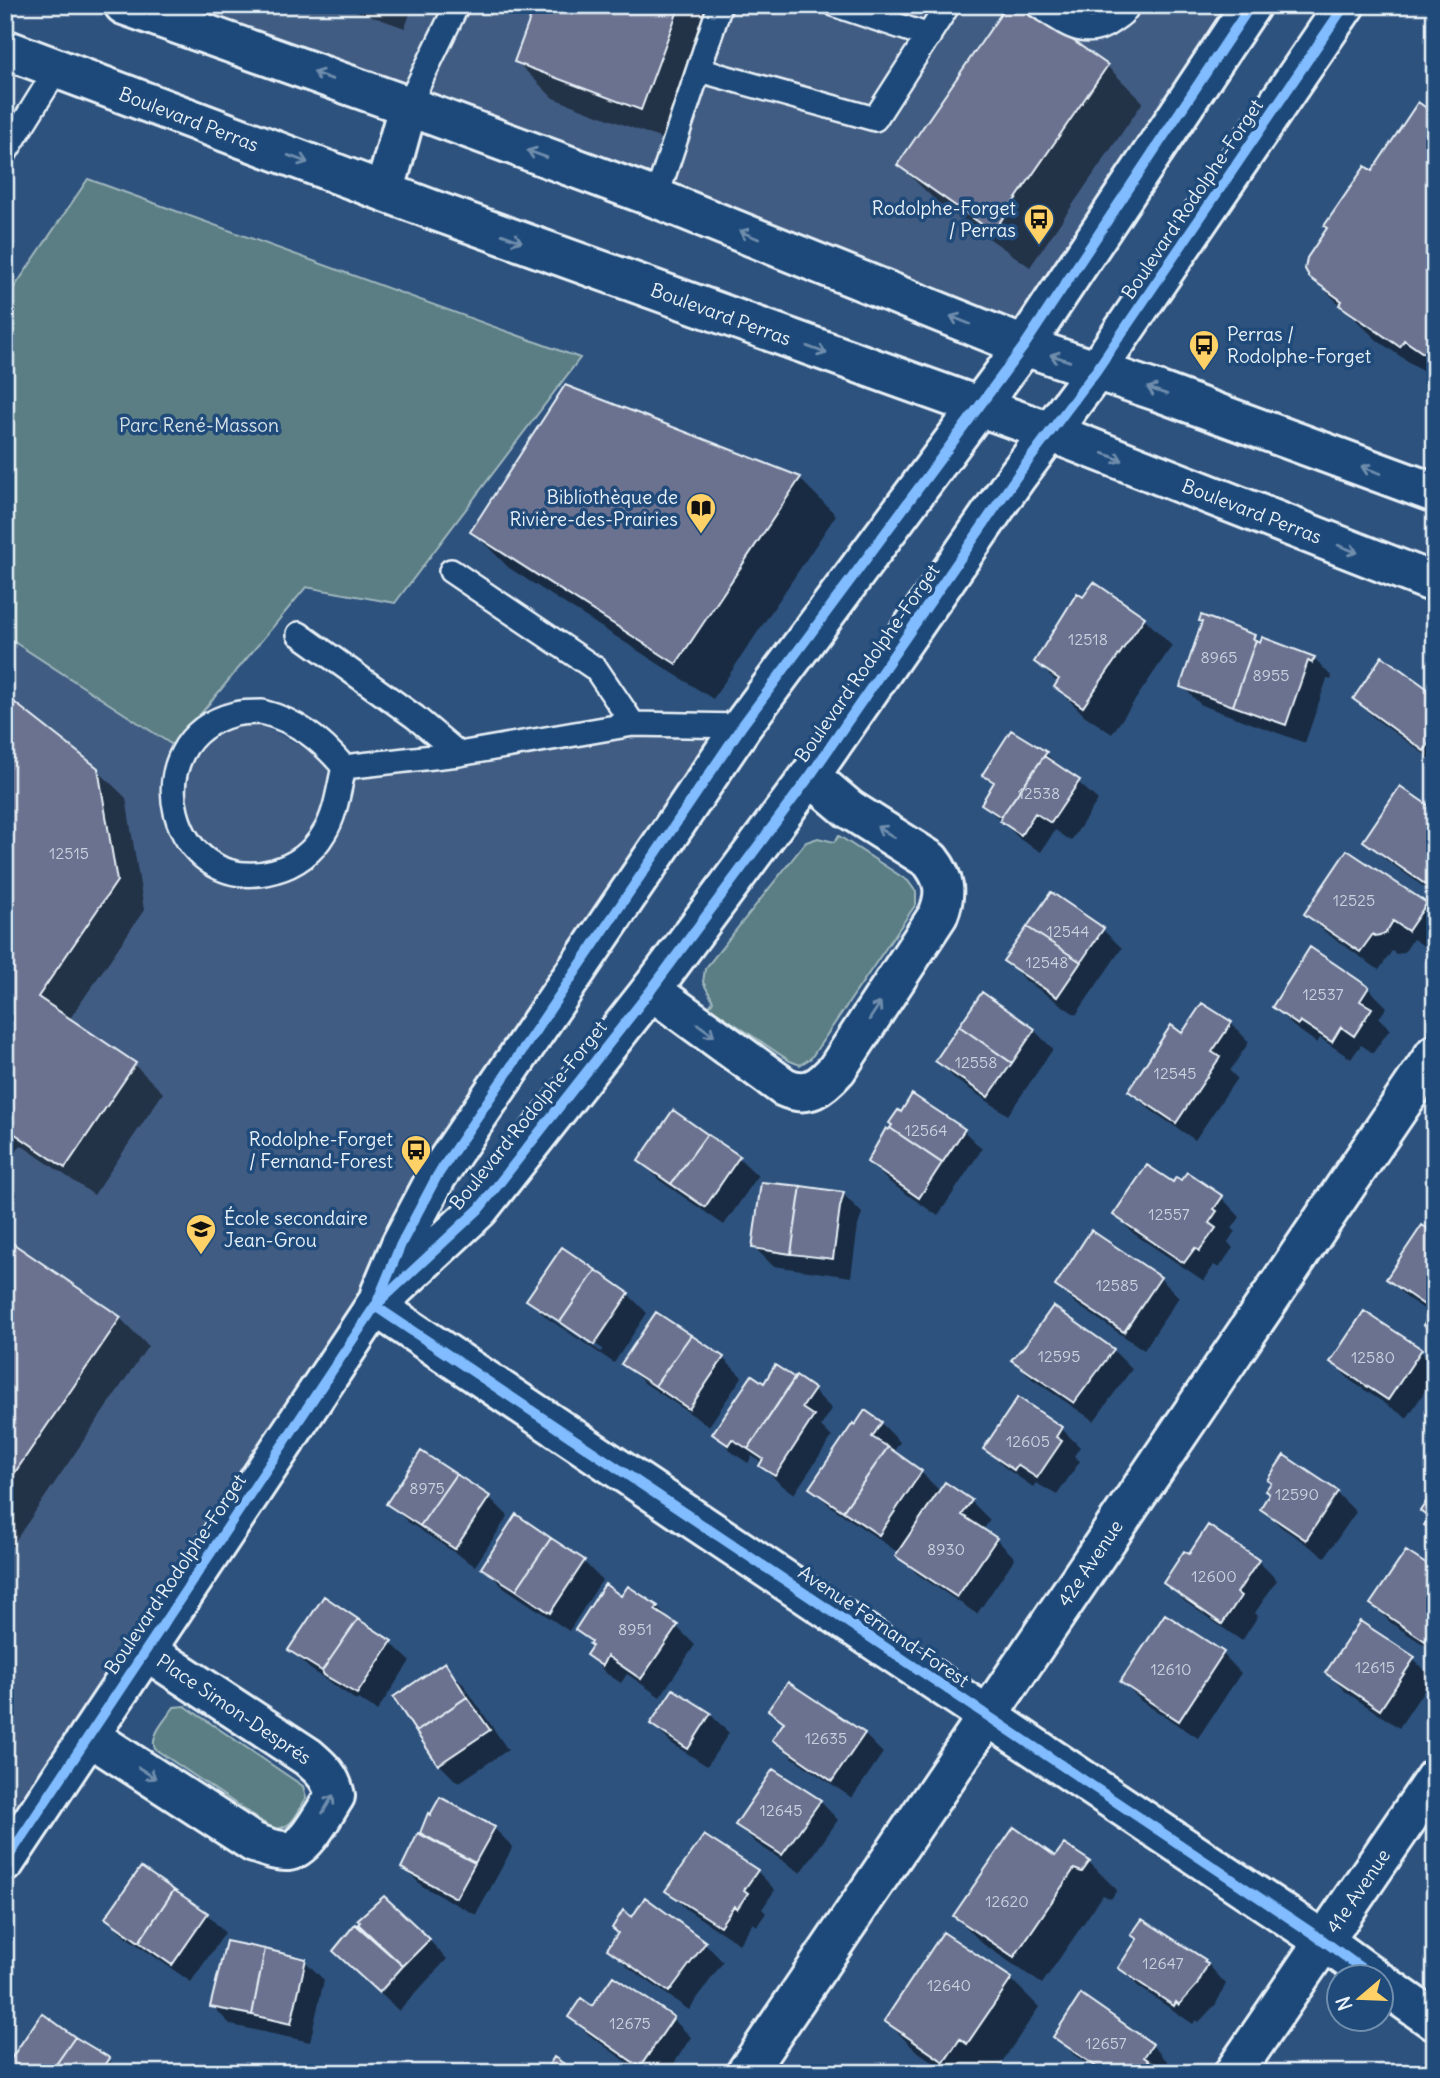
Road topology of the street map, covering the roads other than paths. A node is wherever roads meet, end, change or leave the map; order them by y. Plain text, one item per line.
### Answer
1 (124, 5) edge
2 (457, 5) edge
3 (720, 5) edge
4 (836, 5) edge
5 (948, 5) edge
6 (1037, 5) edge
7 (1059, 5) edge
8 (1091, 5) edge
9 (1128, 5) edge
10 (1251, 5) edge
11 (1345, 5) edge
12 (929, 36) junction
13 (5, 49) edge
14 (57, 69) junction
15 (699, 70) junction
16 (408, 106) junction
17 (5, 153) edge
18 (385, 190) junction
19 (656, 198) junction
20 (1024, 346) junction
21 (1096, 371) junction
22 (978, 407) junction
23 (1050, 432) junction
24 (1435, 493) edge
25 (451, 571) dead end
26 (1435, 583) edge
27 (299, 634) dead end
28 (633, 724) junction
29 (741, 726) junction
30 (458, 754) junction
31 (344, 766) junction
32 (810, 776) junction
33 (652, 990) junction
34 (1435, 1054) edge
35 (375, 1306) junction
36 (145, 1650) junction
37 (988, 1717) junction
38 (89, 1736) junction
39 (1435, 1778) edge
40 (5, 1863) edge
41 (1324, 1941) junction
42 (1353, 1962) edge
43 (1394, 1991) edge
44 (1435, 2021) edge
45 (746, 2073) edge
46 (1234, 2073) edge

16 -> 1 street
2 - 16 lane
3 - 15 lane
4 - 12 lane
5 - 12 lane
6 - 9 lane
7 - 8 lane
10 - 20 street, Boulevard Rodolphe-Forget
11 - 21 street, Boulevard Rodolphe-Forget
12 - 15 lane
13 - 14 street, Boulevard Perras
14 - 17 lane
14 -> 18 street, Boulevard Perras
15 - 19 lane
16 - 18 street
19 -> 16 street
18 -> 22 street, Boulevard Perras
20 -> 19 street
21 -> 20 street
20 - 22 street, Boulevard Rodolphe-Forget
21 - 23 street, Boulevard Rodolphe-Forget
24 -> 21 street
22 - 23 street, Boulevard Perras
22 - 29 street, Boulevard Rodolphe-Forget
23 -> 26 street, Boulevard Perras
23 - 32 street, Boulevard Rodolphe-Forget
25 - 28 lane
27 - 30 lane
28 - 29 lane
28 - 30 lane
29 - 35 street, Boulevard Rodolphe-Forget
30 - 31 lane
31 - 31 lane
32 - 33 street, Boulevard Rodolphe-Forget
33 -> 32 street
33 - 35 street, Boulevard Rodolphe-Forget
34 - 37 street, 42e Avenue
35 - 36 street, Boulevard Rodolphe-Forget
35 - 37 street, Avenue Fernand-Forest
36 - 38 street, Boulevard Rodolphe-Forget
38 -> 36 street, Place Simon-Després
37 - 41 street, Avenue Fernand-Forest
37 - 45 street, 42e Avenue
38 - 40 street, Boulevard Rodolphe-Forget
39 - 41 street, 41e Avenue
41 - 42 street, Avenue Fernand-Forest
41 - 46 street, 41e Avenue
43 - 44 street

